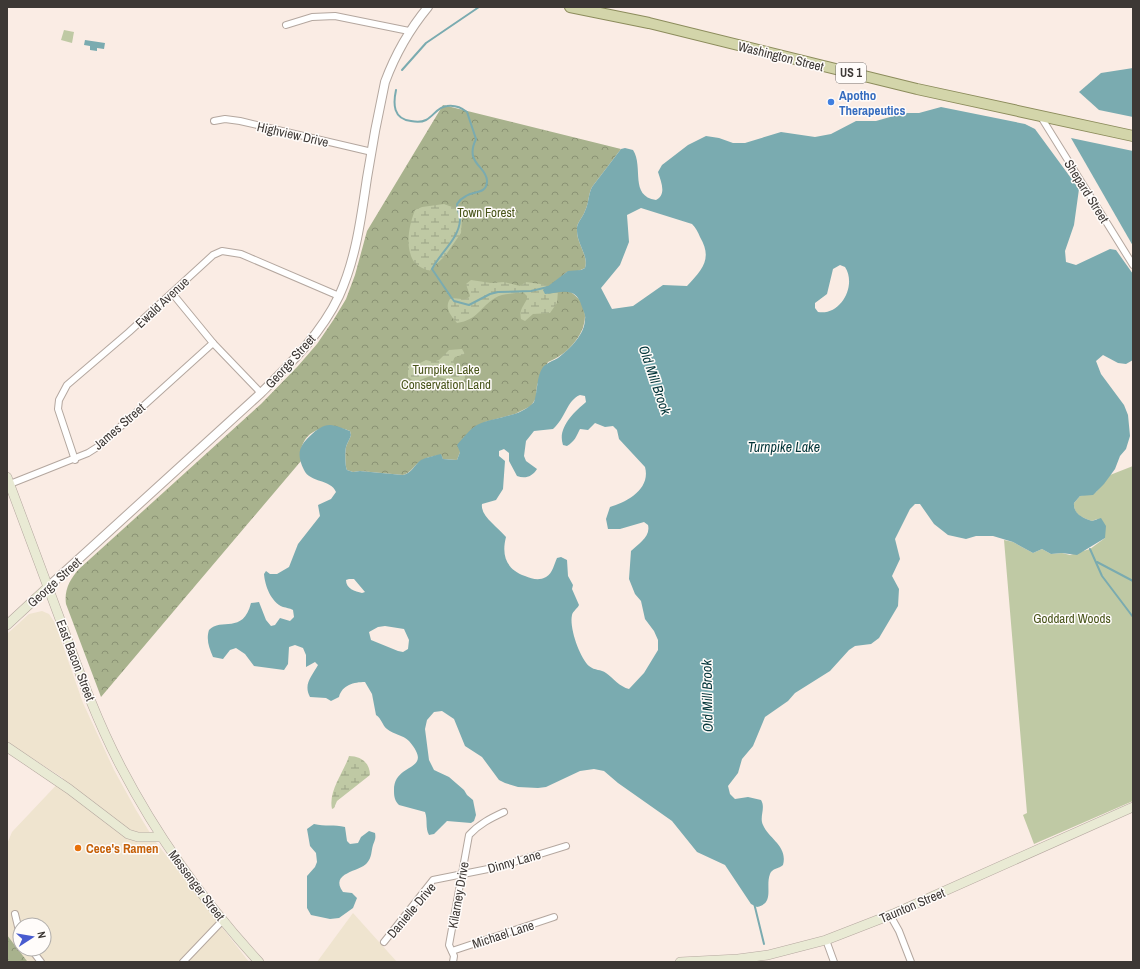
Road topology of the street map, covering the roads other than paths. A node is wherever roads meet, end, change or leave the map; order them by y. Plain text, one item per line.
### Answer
1 (427, 7) edge
2 (570, 7) edge
3 (286, 25) dead end
4 (409, 31) junction
5 (1041, 117) junction
6 (214, 121) dead end
7 (1133, 136) edge
8 (372, 152) junction
9 (1133, 265) edge
10 (172, 293) junction
11 (339, 296) junction
12 (213, 343) junction
13 (261, 393) junction
14 (75, 460) junction
15 (8, 481) edge
16 (48, 587) junction
17 (7, 625) edge
18 (7, 747) edge
19 (1133, 807) edge
20 (504, 812) dead end
21 (161, 837) junction
22 (566, 846) dead end
23 (462, 874) junction
24 (15, 914) dead end
25 (890, 915) junction
26 (16, 917) edge
27 (554, 917) dead end
28 (223, 920) junction
29 (826, 940) junction
30 (384, 942) dead end
31 (452, 951) junction
32 (183, 962) edge
33 (259, 962) edge
34 (453, 962) edge
35 (680, 962) edge
36 (834, 962) edge
37 (911, 962) edge

1 - 4 street, George Street
2 - 5 main road, Washington Street / US 1
3 - 4 street
4 - 8 street, George Street
5 - 7 main road, Washington Street / US 1
5 - 9 street, Shepard Street
6 - 8 street, Highview Drive
8 - 11 street, George Street
10 - 11 street, Ewald Avenue
10 - 12 street
10 - 14 street, Ewald Avenue
11 - 13 street, George Street
12 - 13 street
12 - 14 street, James Street
13 - 16 street, George Street
14 - 15 street, James Street
15 - 16 main road, East Bacon Street
16 - 17 main road, George Street
16 - 21 main road, East Bacon Street
18 - 21 main road, Messenger Street
19 - 25 main road, Taunton Street
20 - 23 street, Kilarney Drive
21 - 28 main road, Messenger Street
22 - 23 street, Dinny Lane
23 - 30 street, Danielle Drive
23 - 31 street, Kilarney Drive
24 - 26 street
25 - 29 main road, Taunton Street
25 - 37 street
27 - 31 street, Michael Lane
28 - 32 street
28 - 33 main road, Messenger Street
29 - 35 main road, Taunton Street
29 - 36 street
31 - 34 street, Kilarney Drive

